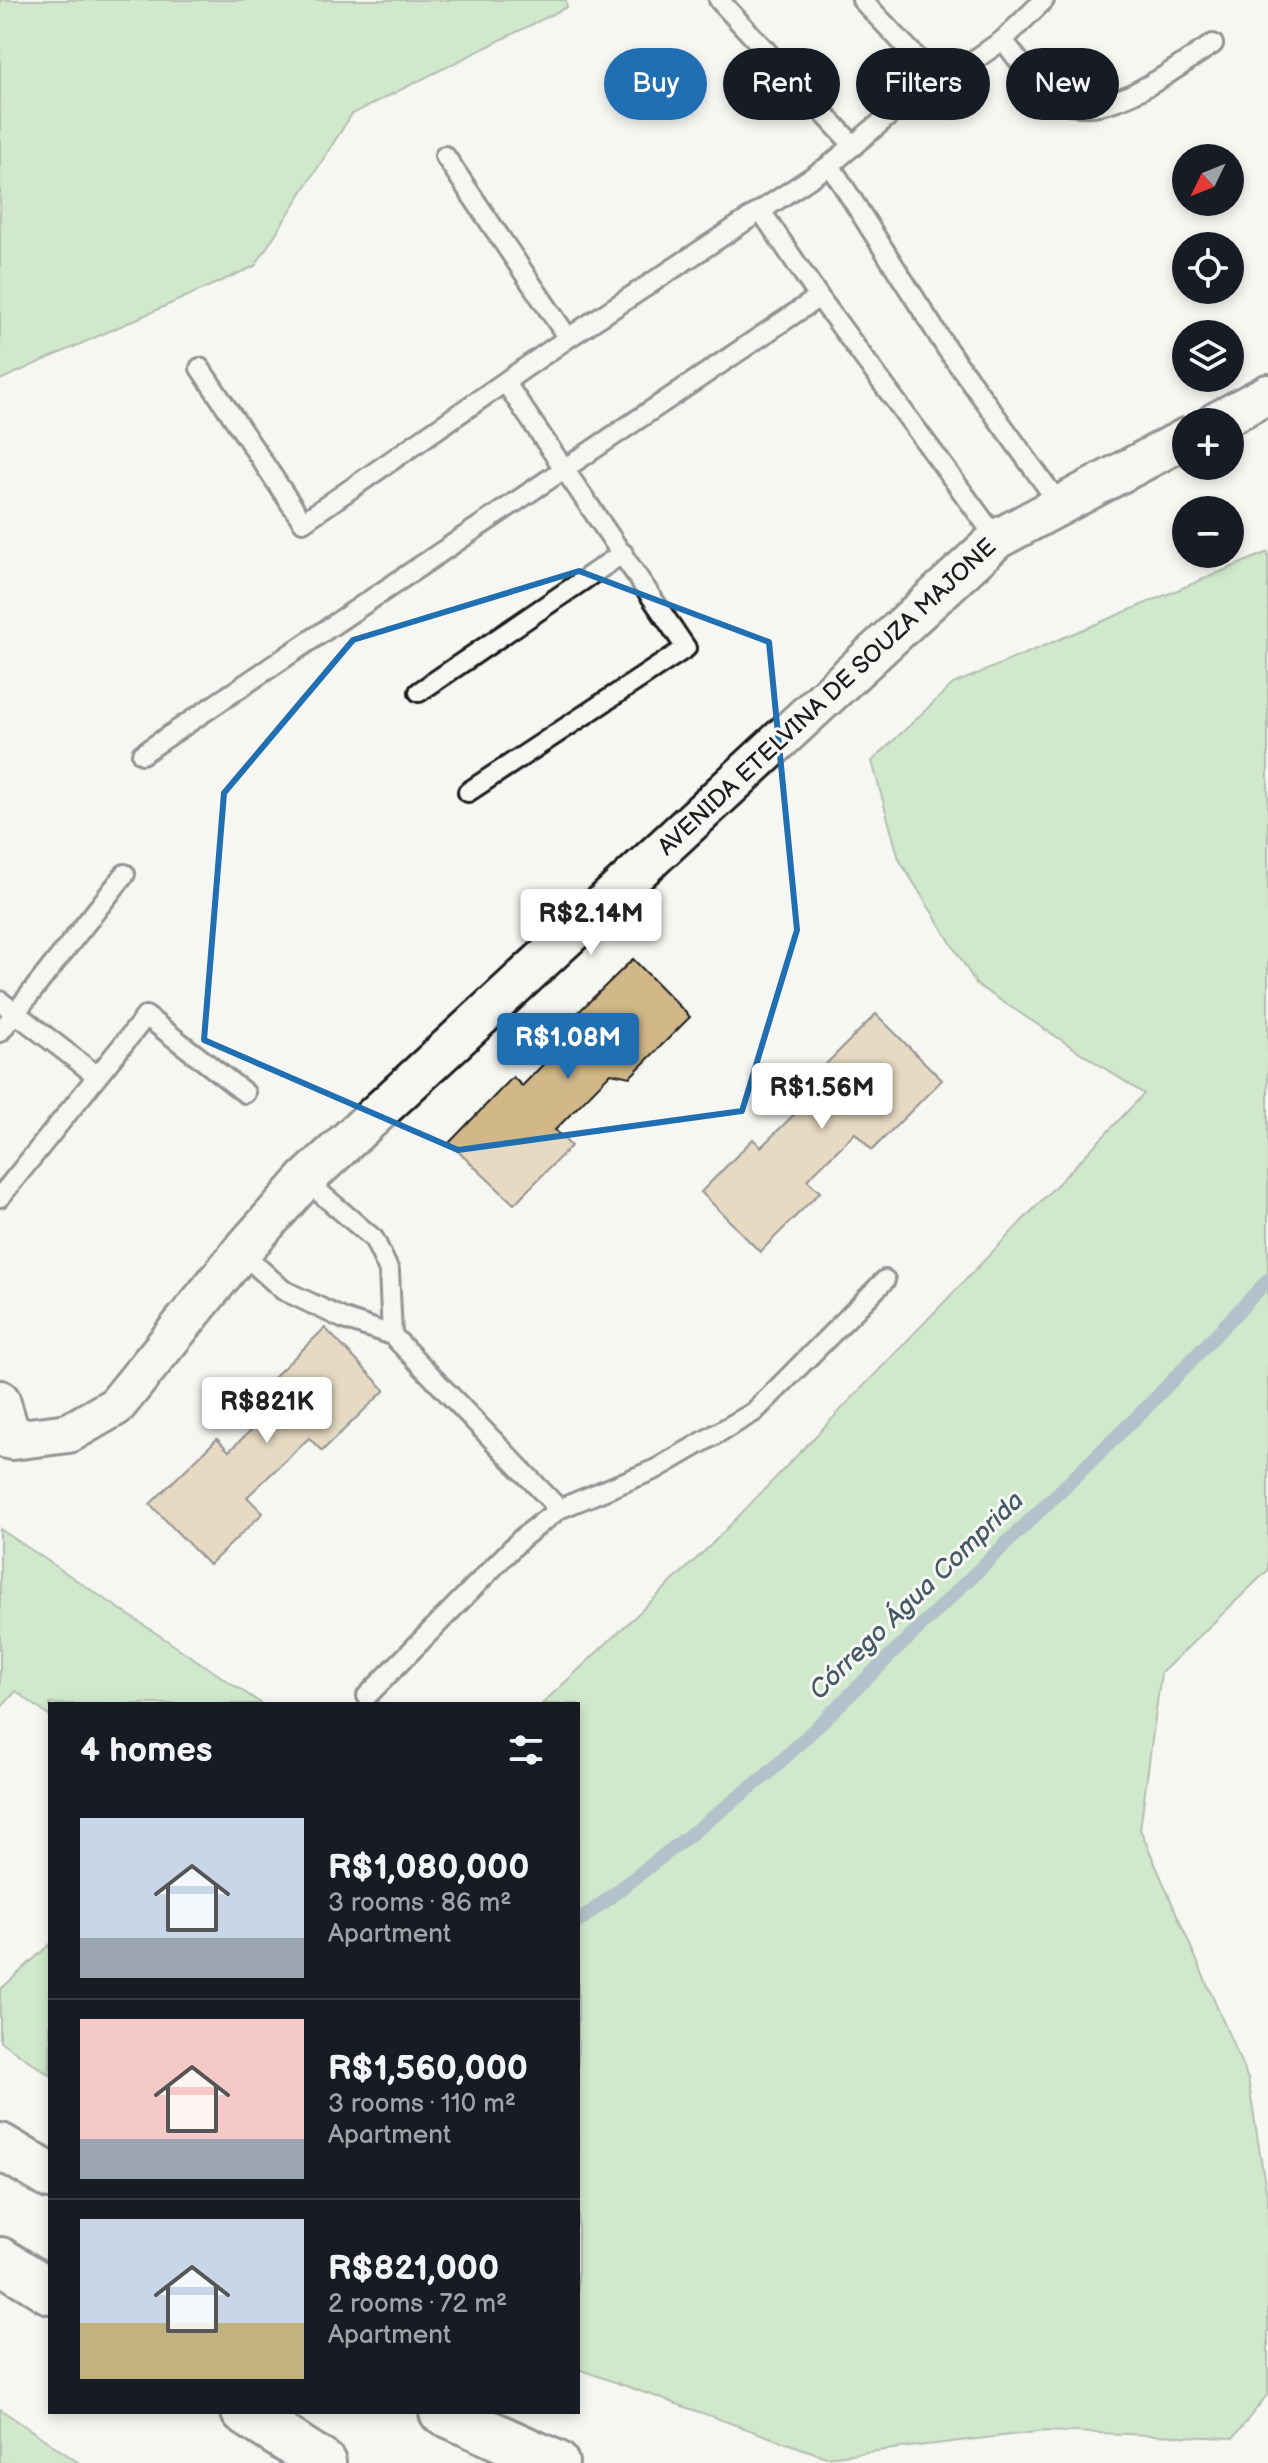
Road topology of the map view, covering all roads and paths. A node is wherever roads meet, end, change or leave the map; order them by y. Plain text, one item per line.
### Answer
1 (719, 0) edge
2 (862, 0) edge
3 (1044, 0) edge
4 (1003, 40) junction
5 (1213, 44) dead end
6 (908, 48) edge
7 (990, 49) edge
8 (885, 120) edge
9 (854, 146) junction
10 (445, 156) dead end
11 (830, 165) junction
12 (761, 211) junction
13 (819, 297) junction
14 (568, 338) junction
15 (200, 368) dead end
16 (505, 382) junction
17 (1268, 394) edge
18 (1242, 408) edge
19 (1172, 445) edge
20 (563, 467) junction
21 (1060, 505) junction
22 (997, 539) junction
23 (623, 553) junction
24 (419, 692) dead end
25 (142, 754) dead end
26 (468, 792) dead end
27 (125, 874) dead end
28 (7, 1008) edge
29 (0, 1032) edge
30 (96, 1075) junction
31 (245, 1093) dead end
32 (305, 1180) junction
33 (0, 1197) edge
34 (241, 1252) junction
35 (885, 1280) dead end
36 (392, 1335) junction
37 (0, 1400) edge
38 (6, 1439) edge
39 (559, 1509) junction
40 (367, 1696) dead end
41 (0, 2146) edge
42 (48, 2175) edge
43 (0, 2260) edge
44 (48, 2290) edge
45 (247, 2414) edge
46 (446, 2414) edge
47 (323, 2463) edge
48 (556, 2463) edge

1 - 9 lane
2 - 6 lane
3 - 4 lane
4 - 5 lane
4 - 7 lane
8 - 9 lane
9 - 11 lane
10 - 14 lane
11 - 12 lane
11 - 21 lane
12 - 13 lane
12 - 14 lane
13 - 20 lane
13 - 22 lane
14 - 16 lane
15 - 16 lane
16 - 20 lane
17 - 18 street
19 - 21 street, AVENIDA ETELVINA DE SOUZA MAJONE
20 - 23 lane
20 - 25 lane
21 - 22 street, AVENIDA ETELVINA DE SOUZA MAJONE
22 - 32 street, AVENIDA ETELVINA DE SOUZA MAJONE
23 - 24 lane
23 - 26 lane
27 - 28 lane
28 - 29 lane
28 - 30 lane
30 - 31 lane
30 - 33 lane
32 - 34 street, AVENIDA ETELVINA DE SOUZA MAJONE
32 - 36 lane
34 - 36 lane
34 - 38 street, AVENIDA ETELVINA DE SOUZA MAJONE
35 - 39 lane
36 - 39 lane
37 - 38 street
39 - 40 lane
41 - 42 main road
43 - 44 main road
45 - 47 main road
46 - 48 main road

